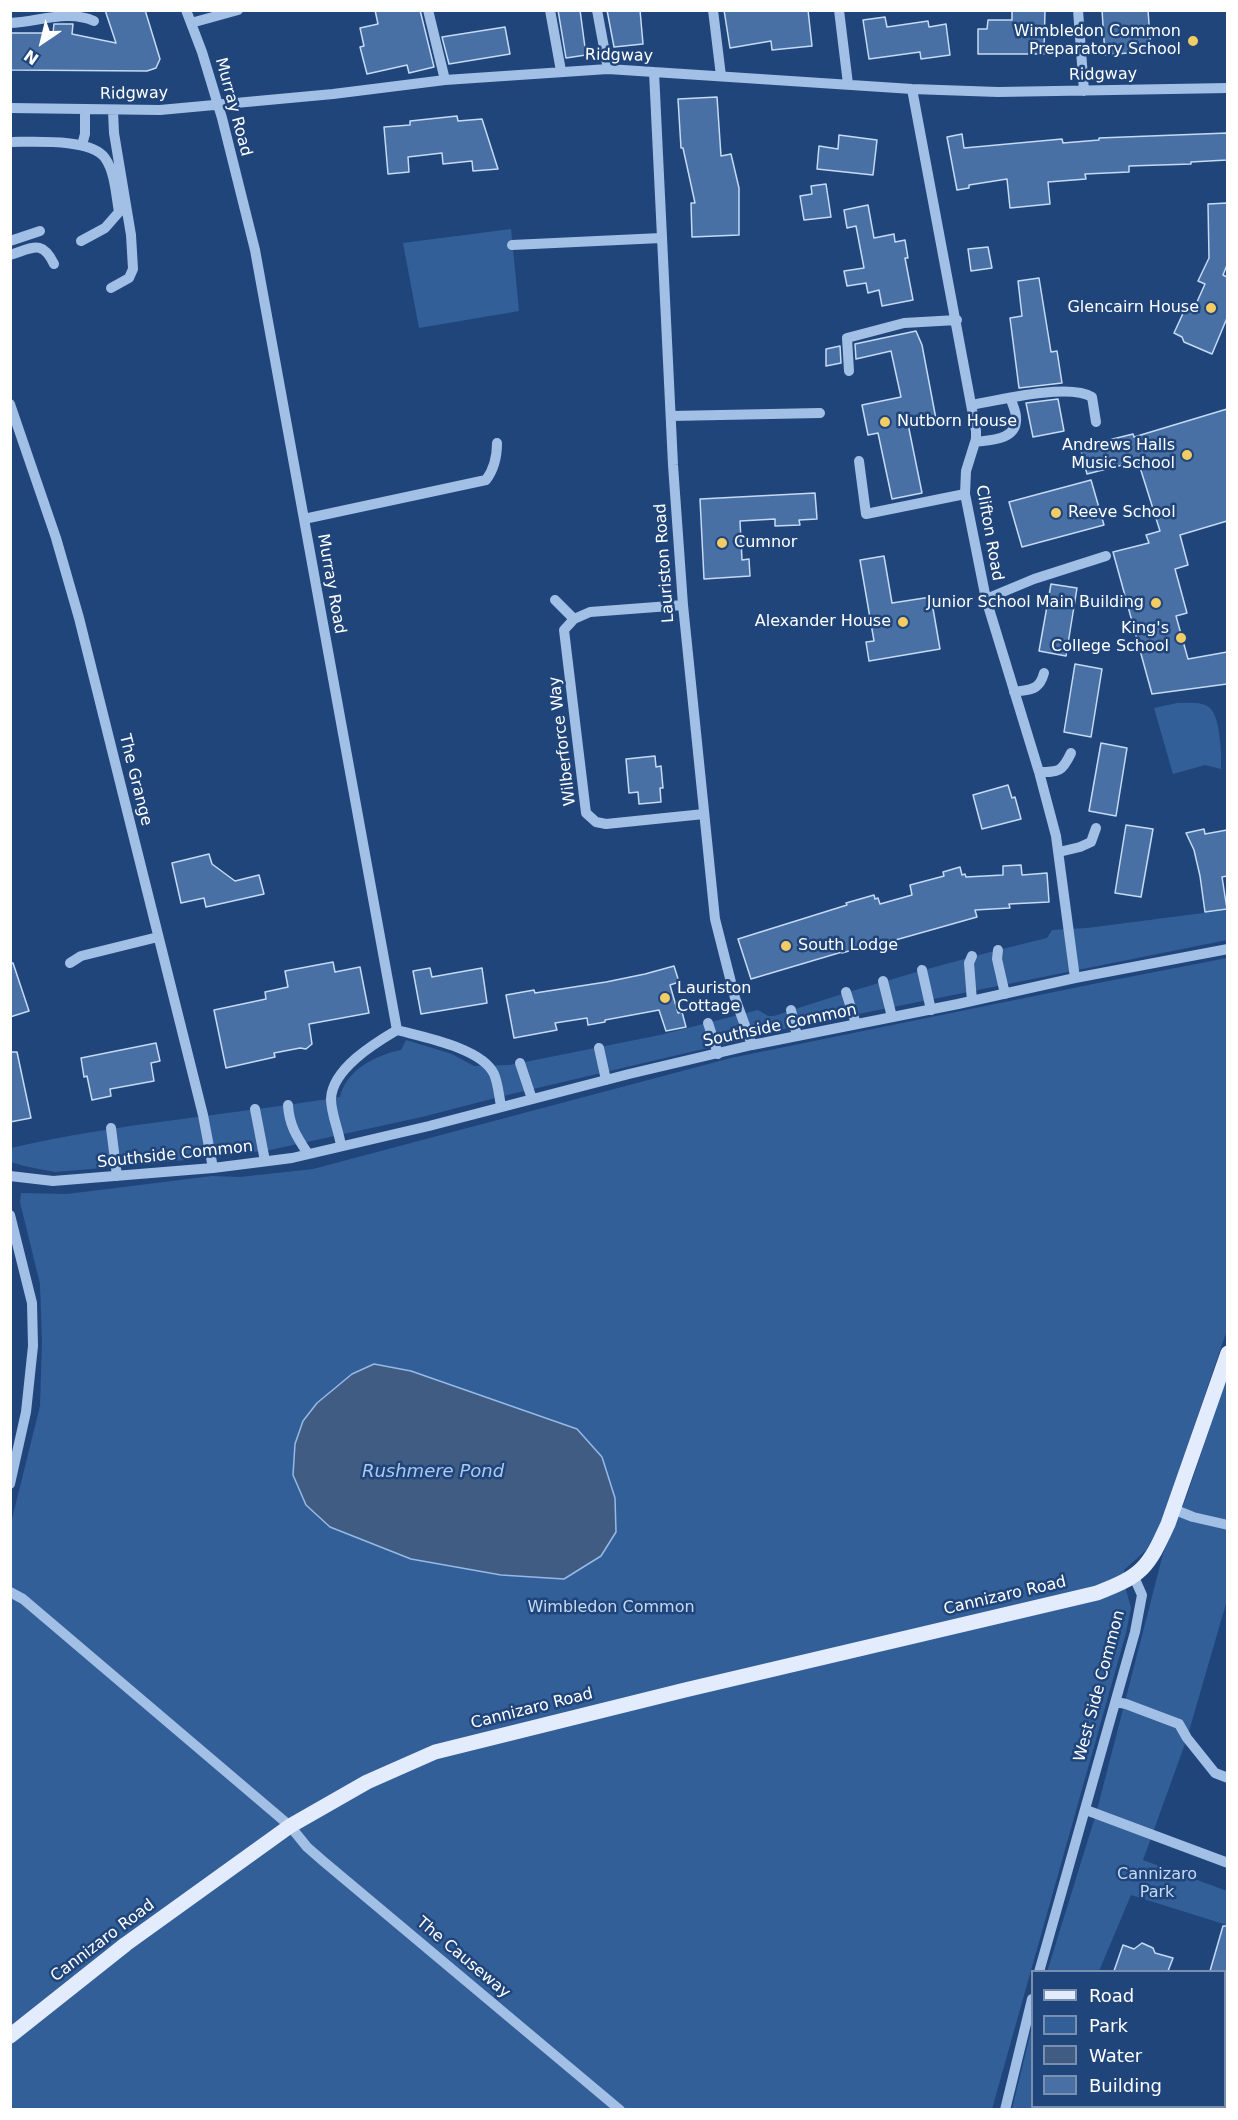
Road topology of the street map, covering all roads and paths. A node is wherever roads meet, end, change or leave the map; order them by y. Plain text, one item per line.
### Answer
1 (186, 10) edge
2 (238, 10) edge
3 (428, 10) edge
4 (550, 10) edge
5 (597, 10) edge
6 (713, 10) edge
7 (839, 10) edge
8 (1078, 10) edge
9 (94, 21) dead end
10 (10, 23) edge
11 (191, 23) junction
12 (608, 69) junction
13 (561, 71) junction
14 (654, 72) junction
15 (721, 76) junction
16 (445, 80) junction
17 (848, 84) junction
18 (1227, 88) edge
19 (912, 89) junction
20 (1084, 91) junction
21 (218, 104) junction
22 (10, 108) edge
23 (85, 110) junction
24 (113, 111) junction
25 (10, 142) edge
26 (82, 145) junction
27 (40, 231) dead end
28 (662, 238) junction
29 (10, 241) edge
30 (81, 241) dead end
31 (512, 245) dead end
32 (10, 255) edge
33 (54, 264) dead end
34 (111, 288) dead end
35 (957, 320) junction
36 (849, 371) dead end
37 (1011, 399) junction
38 (10, 404) edge
39 (972, 405) junction
40 (820, 413) dead end
41 (671, 416) junction
42 (1096, 422) dead end
43 (497, 442) dead end
44 (975, 442) junction
45 (859, 461) dead end
46 (965, 494) junction
47 (304, 519) junction
48 (1106, 556) dead end
49 (986, 599) junction
50 (555, 600) dead end
51 (683, 605) junction
52 (574, 619) junction
53 (1044, 673) dead end
54 (1014, 692) junction
55 (1071, 753) dead end
56 (1039, 772) junction
57 (704, 814) junction
58 (1096, 828) dead end
59 (1059, 852) junction
60 (158, 937) junction
61 (1227, 949) edge
62 (998, 950) dead end
63 (968, 959) dead end
64 (70, 963) dead end
65 (922, 970) dead end
66 (1076, 978) junction
67 (883, 981) dead end
68 (846, 992) dead end
69 (1005, 994) junction
70 (972, 1001) junction
71 (791, 1010) dead end
72 (931, 1010) junction
73 (892, 1017) junction
74 (708, 1023) dead end
75 (856, 1024) junction
76 (398, 1029) junction
77 (797, 1036) junction
78 (752, 1045) junction
79 (600, 1048) dead end
80 (718, 1054) junction
81 (520, 1063) dead end
82 (606, 1080) junction
83 (532, 1099) junction
84 (288, 1105) dead end
85 (501, 1106) junction
86 (255, 1109) dead end
87 (111, 1128) dead end
88 (341, 1146) junction
89 (308, 1154) junction
90 (265, 1161) junction
91 (213, 1168) junction
92 (10, 1176) edge
93 (117, 1176) junction
94 (10, 1215) edge
95 (1227, 1353) edge
96 (10, 1484) edge
97 (1173, 1509) junction
98 (1227, 1525) edge
99 (1134, 1577) junction
100 (10, 1592) edge
101 (1116, 1702) junction
102 (1227, 1778) edge
103 (1086, 1810) junction
104 (290, 1826) junction
105 (1227, 1863) edge
106 (1040, 1970) edge
107 (1031, 2003) edge
108 (10, 2036) edge
109 (620, 2109) edge
110 (1005, 2109) edge

1 - 11 street, Murray Road
2 - 11 street
3 - 16 street
4 - 13 street
5 - 12 street
6 - 15 street
7 - 17 street
8 - 20 street
9 - 10 street
11 - 21 street, Murray Road
12 - 13 street, Ridgway
12 - 14 street, Ridgway
13 - 16 street, Ridgway
14 - 15 street, Ridgway
14 - 28 street, Lauriston Road
15 - 17 street, Ridgway
16 - 21 street, Ridgway
17 - 19 street, Ridgway
18 - 20 street, Ridgway
19 - 20 street, Ridgway
19 - 35 street, Clifton Road
21 - 24 street, Ridgway
21 - 47 street, Murray Road
22 - 23 street, Ridgway
23 - 24 street, Ridgway
23 - 26 street
24 - 34 street
25 - 26 street
26 - 30 street
27 - 29 street
28 - 31 street
28 - 41 street, Lauriston Road
32 - 33 street
35 - 36 street
35 - 39 street, Clifton Road
37 - 39 street
37 - 42 street
37 - 44 street
38 - 60 street, The Grange
39 - 44 street, Clifton Road
40 - 41 street
41 - 51 street, Lauriston Road
43 - 47 street
44 - 46 street, Clifton Road
45 - 46 street
46 - 49 street, Clifton Road
47 - 76 street, Murray Road
48 - 49 street
49 - 54 street, Clifton Road
50 - 52 street
51 - 52 street
51 - 57 street, Lauriston Road
52 - 57 street, Wilberforce Way
53 - 54 street
54 - 56 street, Clifton Road
55 - 56 street
56 - 59 street, Clifton Road
57 - 78 street, Lauriston Road
58 - 59 street
59 - 66 street, Clifton Road
60 - 64 street
60 - 91 street, The Grange
61 - 66 street, Southside Common
62 - 69 street
63 - 70 street
65 - 72 street
66 - 69 street, Southside Common
67 - 73 street
68 - 75 street
69 - 70 street, Southside Common
70 - 72 street, Southside Common
71 - 77 street
72 - 73 street, Southside Common
73 - 75 street, Southside Common
74 - 80 street
75 - 77 street, Southside Common
76 - 85 street
76 - 88 street
77 - 78 street, Southside Common
78 - 80 street, Southside Common
79 - 82 street
80 - 82 street, Southside Common
81 - 83 street
82 - 83 street, Southside Common
83 - 85 street, Southside Common
84 - 89 street
85 - 88 street, Southside Common
86 - 90 street
87 - 93 street
88 - 89 street, Southside Common
89 - 90 street, Southside Common
90 - 91 street, Southside Common
91 - 93 street, Southside Common
92 - 93 street, Southside Common
94 - 96 street
95 - 97 main road
97 - 98 street
97 - 99 main road
99 - 101 street, West Side Common
99 - 104 main road, Cannizaro Road
100 - 104 street, The Causeway
101 - 102 street
101 - 103 street, West Side Common
103 - 105 street
103 - 106 street, West Side Common
104 - 108 main road, Cannizaro Road
104 - 109 street, The Causeway
107 - 110 street

